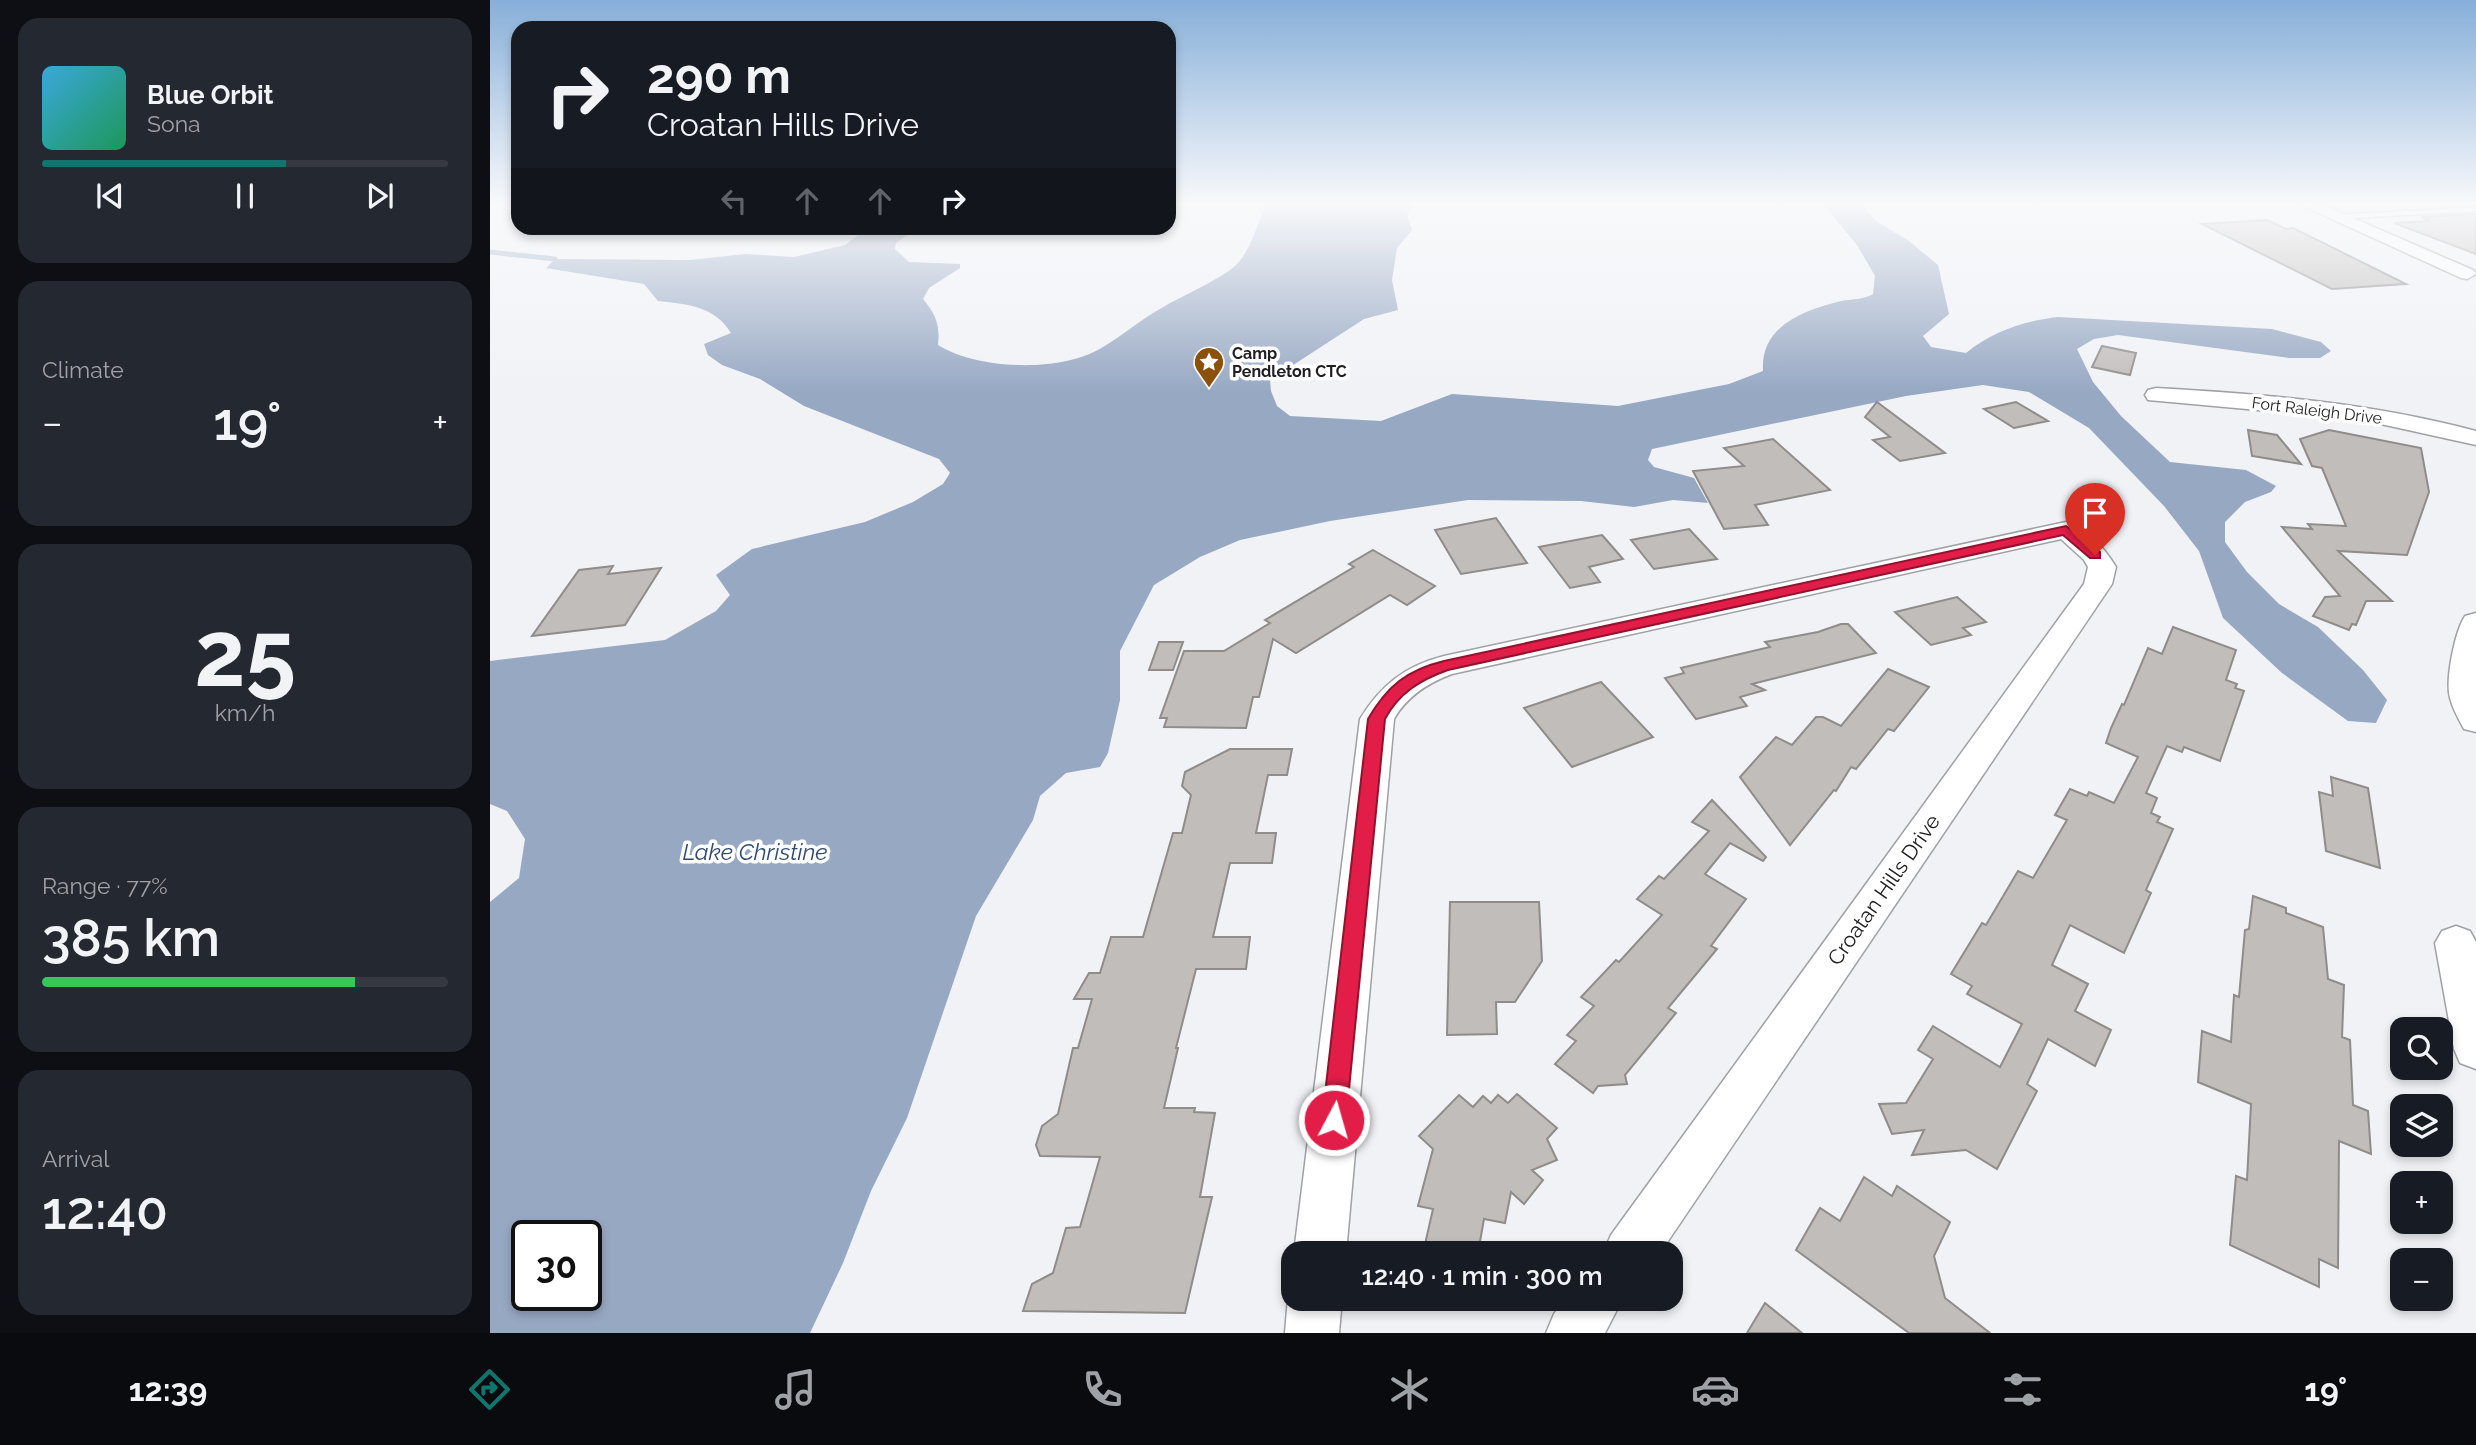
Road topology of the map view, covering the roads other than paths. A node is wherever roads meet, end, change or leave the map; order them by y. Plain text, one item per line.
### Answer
1 (2452, 267) edge
2 (2468, 274) dead end
3 (2156, 395) dead end
4 (2476, 438) edge
5 (2476, 622) edge
6 (2476, 722) edge
7 (2456, 943) dead end
8 (2476, 1049) edge
9 (1321, 1241) edge
10 (1637, 1241) edge
11 (1314, 1311) edge
12 (1588, 1311) edge
13 (1312, 1333) edge
14 (1573, 1333) edge

1 - 2 street
3 - 4 street, Fort Raleigh Drive
5 - 6 street
7 - 8 street
9 - 10 street, Croatan Hills Drive
11 - 13 street
12 - 14 street

